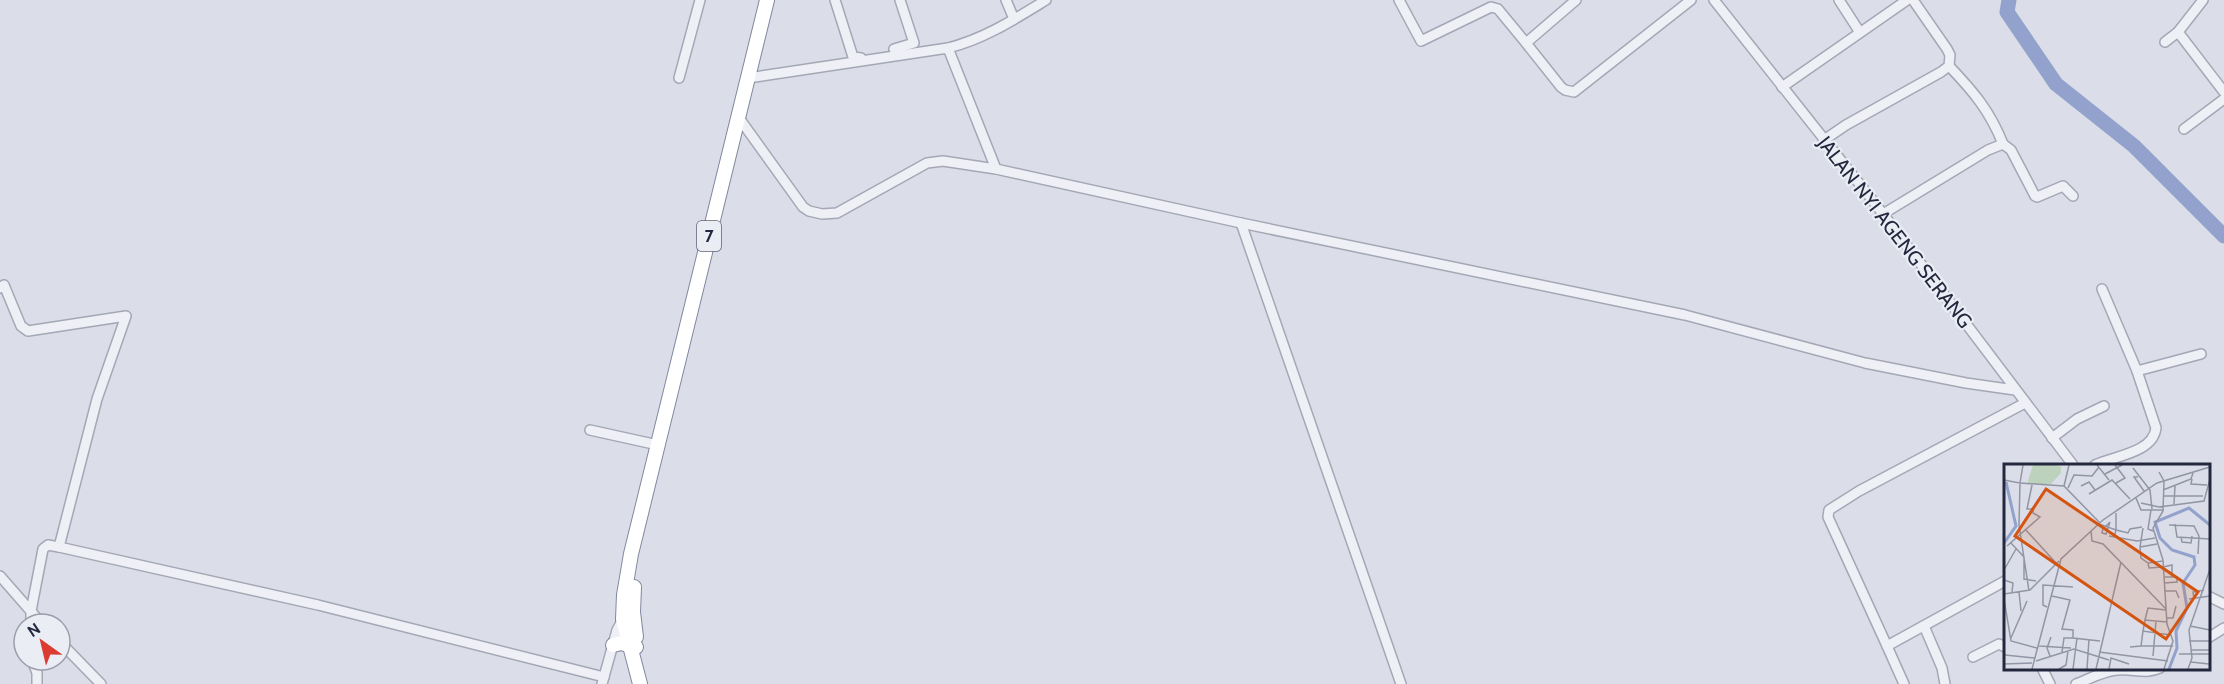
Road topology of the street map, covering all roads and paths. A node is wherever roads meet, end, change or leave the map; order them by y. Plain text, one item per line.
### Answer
1 (700, 0) edge
2 (767, 0) edge
3 (835, 0) edge
4 (900, 0) edge
5 (1006, 0) edge
6 (1046, 0) edge
7 (1399, 0) edge
8 (1576, 0) edge
9 (1691, 0) edge
10 (1714, 0) edge
11 (1839, 0) edge
12 (1907, 0) edge
13 (1913, 0) edge
14 (2204, 0) edge
15 (1014, 19) junction
16 (1859, 31) junction
17 (2178, 32) junction
18 (2164, 42) dead end
19 (1526, 43) junction
20 (948, 48) junction
21 (1949, 66) junction
22 (679, 78) dead end
23 (748, 78) junction
24 (1782, 87) junction
25 (2224, 92) edge
26 (2224, 99) edge
27 (739, 118) junction
28 (2184, 129) dead end
29 (1824, 140) junction
30 (2002, 144) junction
31 (996, 169) junction
32 (2073, 195) dead end
33 (1883, 214) junction
34 (1241, 223) junction
35 (0, 275) edge
36 (4, 287) edge
37 (2102, 289) dead end
38 (2201, 354) dead end
39 (2137, 371) junction
40 (2015, 390) junction
41 (2025, 403) junction
42 (2104, 406) dead end
43 (590, 430) dead end
44 (2052, 438) junction
45 (655, 445) junction
46 (2072, 464) edge
47 (2097, 464) edge
48 (59, 547) junction
49 (0, 576) edge
50 (2004, 583) edge
51 (2209, 596) edge
52 (2224, 604) edge
53 (31, 611) joint
54 (628, 616) junction
55 (1924, 626) junction
56 (2224, 628) edge
57 (2209, 637) edge
58 (613, 645) junction
59 (633, 646) junction
60 (1887, 646) junction
61 (2004, 646) edge
62 (72, 654) edge
63 (1973, 657) dead end
64 (2042, 669) edge
65 (2123, 669) edge
66 (2123, 669) edge
67 (2156, 669) edge
68 (603, 681) edge
69 (2088, 682) edge
70 (101, 684) edge
71 (640, 684) edge
72 (645, 684) edge
73 (1401, 684) edge
74 (1904, 684) edge
75 (1945, 684) edge
76 (2050, 684) edge
77 (2076, 684) edge

1 - 22 street
2 - 23 highway, 7
3 - 4 street
5 - 15 street
6 - 15 street
7 - 19 street
8 - 19 street
9 - 19 street
10 - 24 street, JALAN NYI AGENG SERANG
11 - 16 street
12 - 16 street
13 - 21 street
14 - 17 street
15 - 20 street
16 - 24 street
17 - 18 street
17 - 25 street
20 - 23 street
20 - 31 street
21 - 29 street
21 - 30 street
23 - 27 highway, 7
24 - 29 street, JALAN NYI AGENG SERANG
26 - 28 street
27 - 31 street
27 - 45 highway, 7
29 - 33 street, JALAN NYI AGENG SERANG
30 - 32 street
30 - 33 street
31 - 34 street
33 - 40 street, JALAN NYI AGENG SERANG
34 - 40 street
34 - 73 street
35 - 36 street
36 - 48 street
37 - 39 street
38 - 39 street
39 - 47 street
40 - 41 street, JALAN NYI AGENG SERANG
41 - 44 street, JALAN NYI AGENG SERANG
41 - 60 street
42 - 44 street
43 - 45 street
44 - 46 street, JALAN NYI AGENG SERANG
45 - 54 highway, 7
48 - 53 street
48 - 68 street
49 - 53 street
50 - 55 street
51 - 52 street
54 - 58 street
54 - 59 highway, 7
55 - 60 street
55 - 75 street
56 - 57 street
58 - 59 highway
58 - 68 street
59 - 71 highway, 7
59 - 72 highway, 7
60 - 74 street
61 - 63 street
62 - 70 street
64 - 76 street
65 - 69 street
66 - 67 street
69 - 77 street

